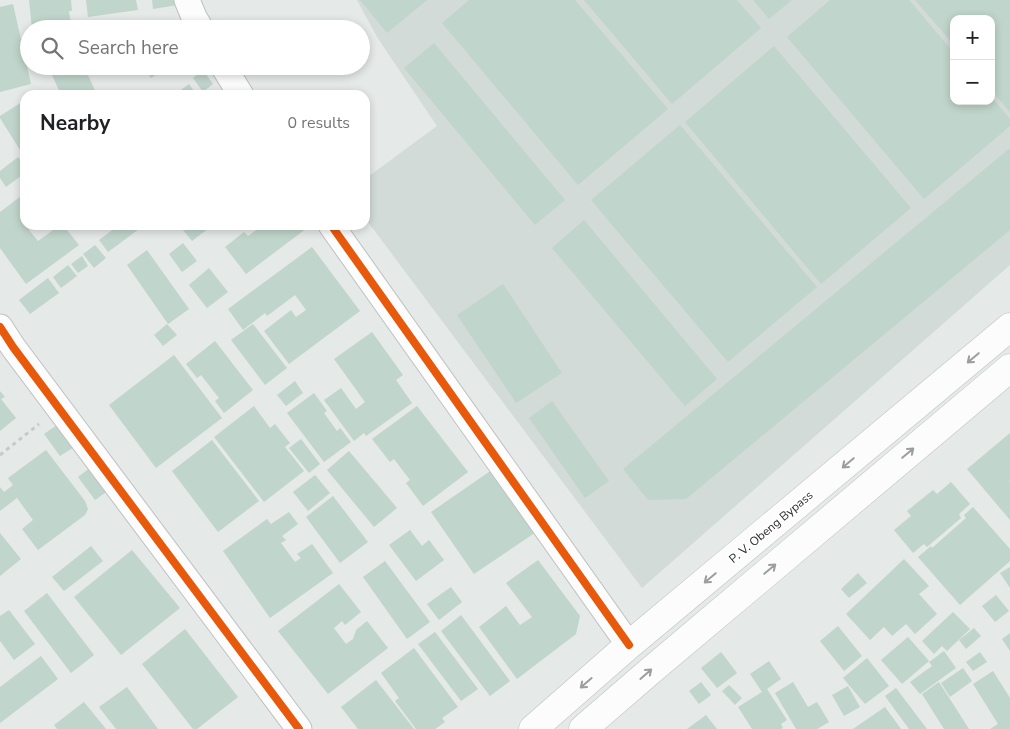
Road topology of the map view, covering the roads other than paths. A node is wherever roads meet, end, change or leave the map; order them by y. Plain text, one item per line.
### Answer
1 (188, 0) edge
2 (196, 20) edge
3 (229, 75) edge
4 (238, 90) edge
5 (335, 230) edge
6 (0, 327) edge
7 (1010, 327) edge
8 (1010, 368) edge
9 (629, 645) junction
10 (300, 729) edge
11 (533, 729) edge
12 (583, 729) edge

1 - 2 street
3 - 4 street
5 - 9 street
6 - 10 street
7 -> 9 highway, P. V. Obeng Bypass
12 -> 8 highway
9 -> 11 highway, P. V. Obeng Bypass

